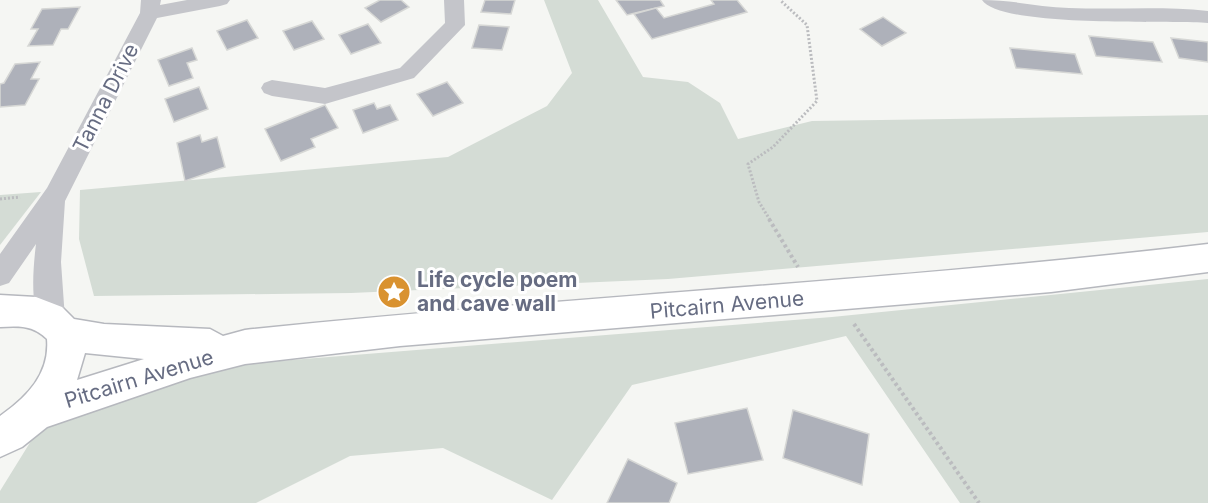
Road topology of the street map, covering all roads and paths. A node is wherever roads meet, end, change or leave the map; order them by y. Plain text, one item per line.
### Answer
1 (220, 0) edge
2 (454, 0) edge
3 (780, 0) edge
4 (992, 0) edge
5 (151, 7) edge
6 (1208, 17) edge
7 (272, 88) dead end
8 (56, 195) junction
9 (1208, 258) edge
10 (0, 275) edge
11 (825, 297) junction
12 (0, 311) edge
13 (57, 327) junction
14 (245, 347) junction
15 (14, 431) edge
16 (979, 503) edge

1 - 5 street
2 - 7 street
3 - 11 path
4 - 6 street
5 - 8 street, Tanna Drive
8 - 10 street, Tanna Drive
8 - 13 street, Tanna Drive
9 - 11 street, Pitcairn Avenue
11 - 14 street, Pitcairn Avenue
11 - 16 path
12 - 13 street, Pitcairn Avenue
13 - 14 street, Pitcairn Avenue
13 - 15 street, Pitcairn Avenue
14 - 15 street, Pitcairn Avenue

